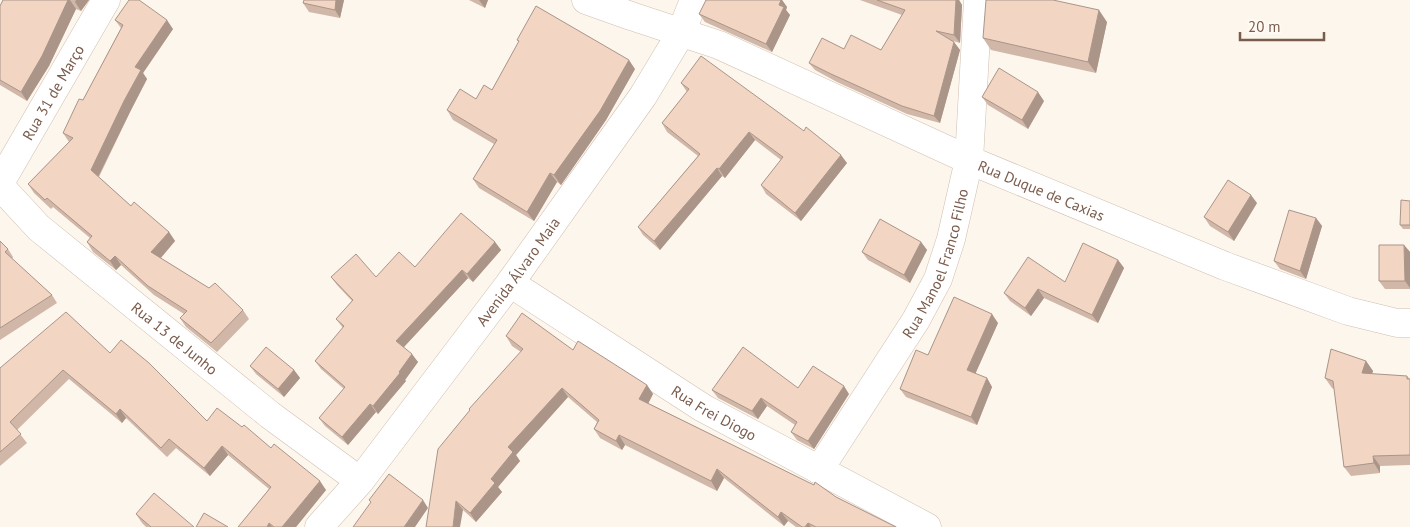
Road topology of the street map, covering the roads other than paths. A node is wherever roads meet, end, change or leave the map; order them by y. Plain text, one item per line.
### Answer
1 (106, 0) edge
2 (586, 0) edge
3 (694, 0) edge
4 (978, 0) edge
5 (681, 33) junction
6 (969, 160) junction
7 (0, 185) edge
8 (510, 283) junction
9 (1410, 323) edge
10 (819, 470) junction
11 (360, 481) junction
12 (319, 527) edge
13 (927, 527) edge

1 - 7 street, Rua 31 de Março
2 - 5 street, Rua Duque de Caxias
3 - 5 street, Avenida Álvaro Maia
4 - 6 street, Rua Manoel Franco Filho
5 - 6 street, Rua Duque de Caxias
5 - 8 street, Avenida Álvaro Maia
6 - 9 street, Rua Duque de Caxias
6 - 10 street, Rua Manoel Franco Filho
7 - 11 street, Rua 13 de Junho
8 - 10 street, Rua Frei Diogo
8 - 11 street, Avenida Álvaro Maia
10 - 13 street, Rua Frei Diogo
11 - 12 street, Avenida Álvaro Maia

